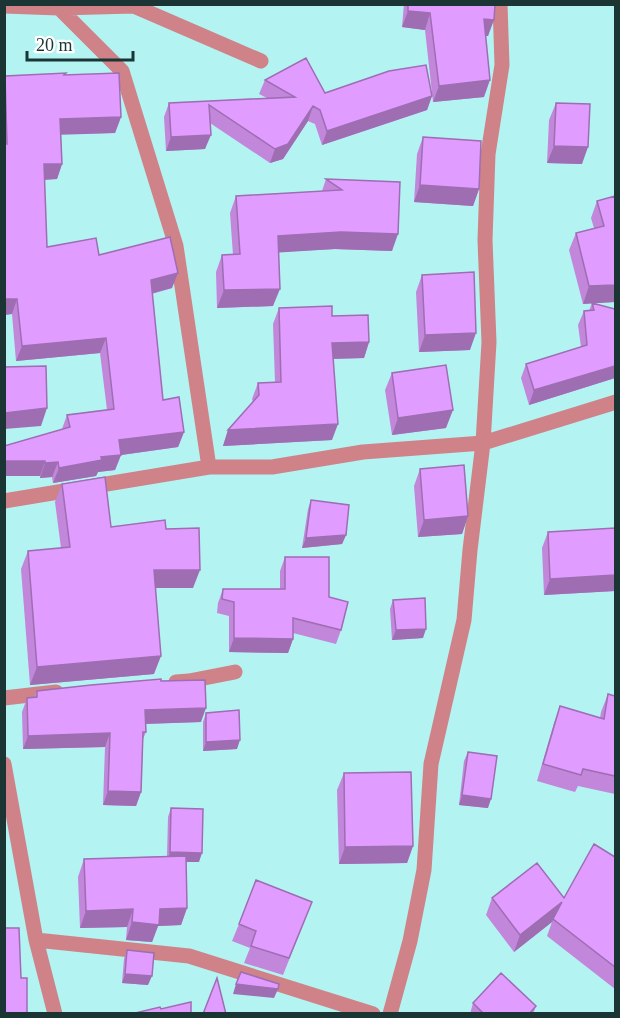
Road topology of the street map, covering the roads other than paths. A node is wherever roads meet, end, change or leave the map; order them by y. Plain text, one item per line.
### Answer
1 (500, 4) edge
2 (4, 6) edge
3 (59, 8) junction
4 (261, 61) dead end
5 (615, 402) edge
6 (483, 443) junction
7 (209, 467) junction
8 (4, 501) edge
9 (235, 672) dead end
10 (166, 683) edge
11 (74, 690) edge
12 (4, 698) edge
13 (4, 764) edge
14 (36, 940) junction
15 (55, 1014) edge
16 (374, 1014) edge
17 (390, 1014) edge

1 - 6 street
2 - 3 street
3 - 4 street
3 - 7 street
5 - 6 street
6 - 7 street
6 - 17 street
7 - 8 street
9 - 10 street
11 - 12 street
13 - 14 street
14 - 15 street
14 - 16 street

